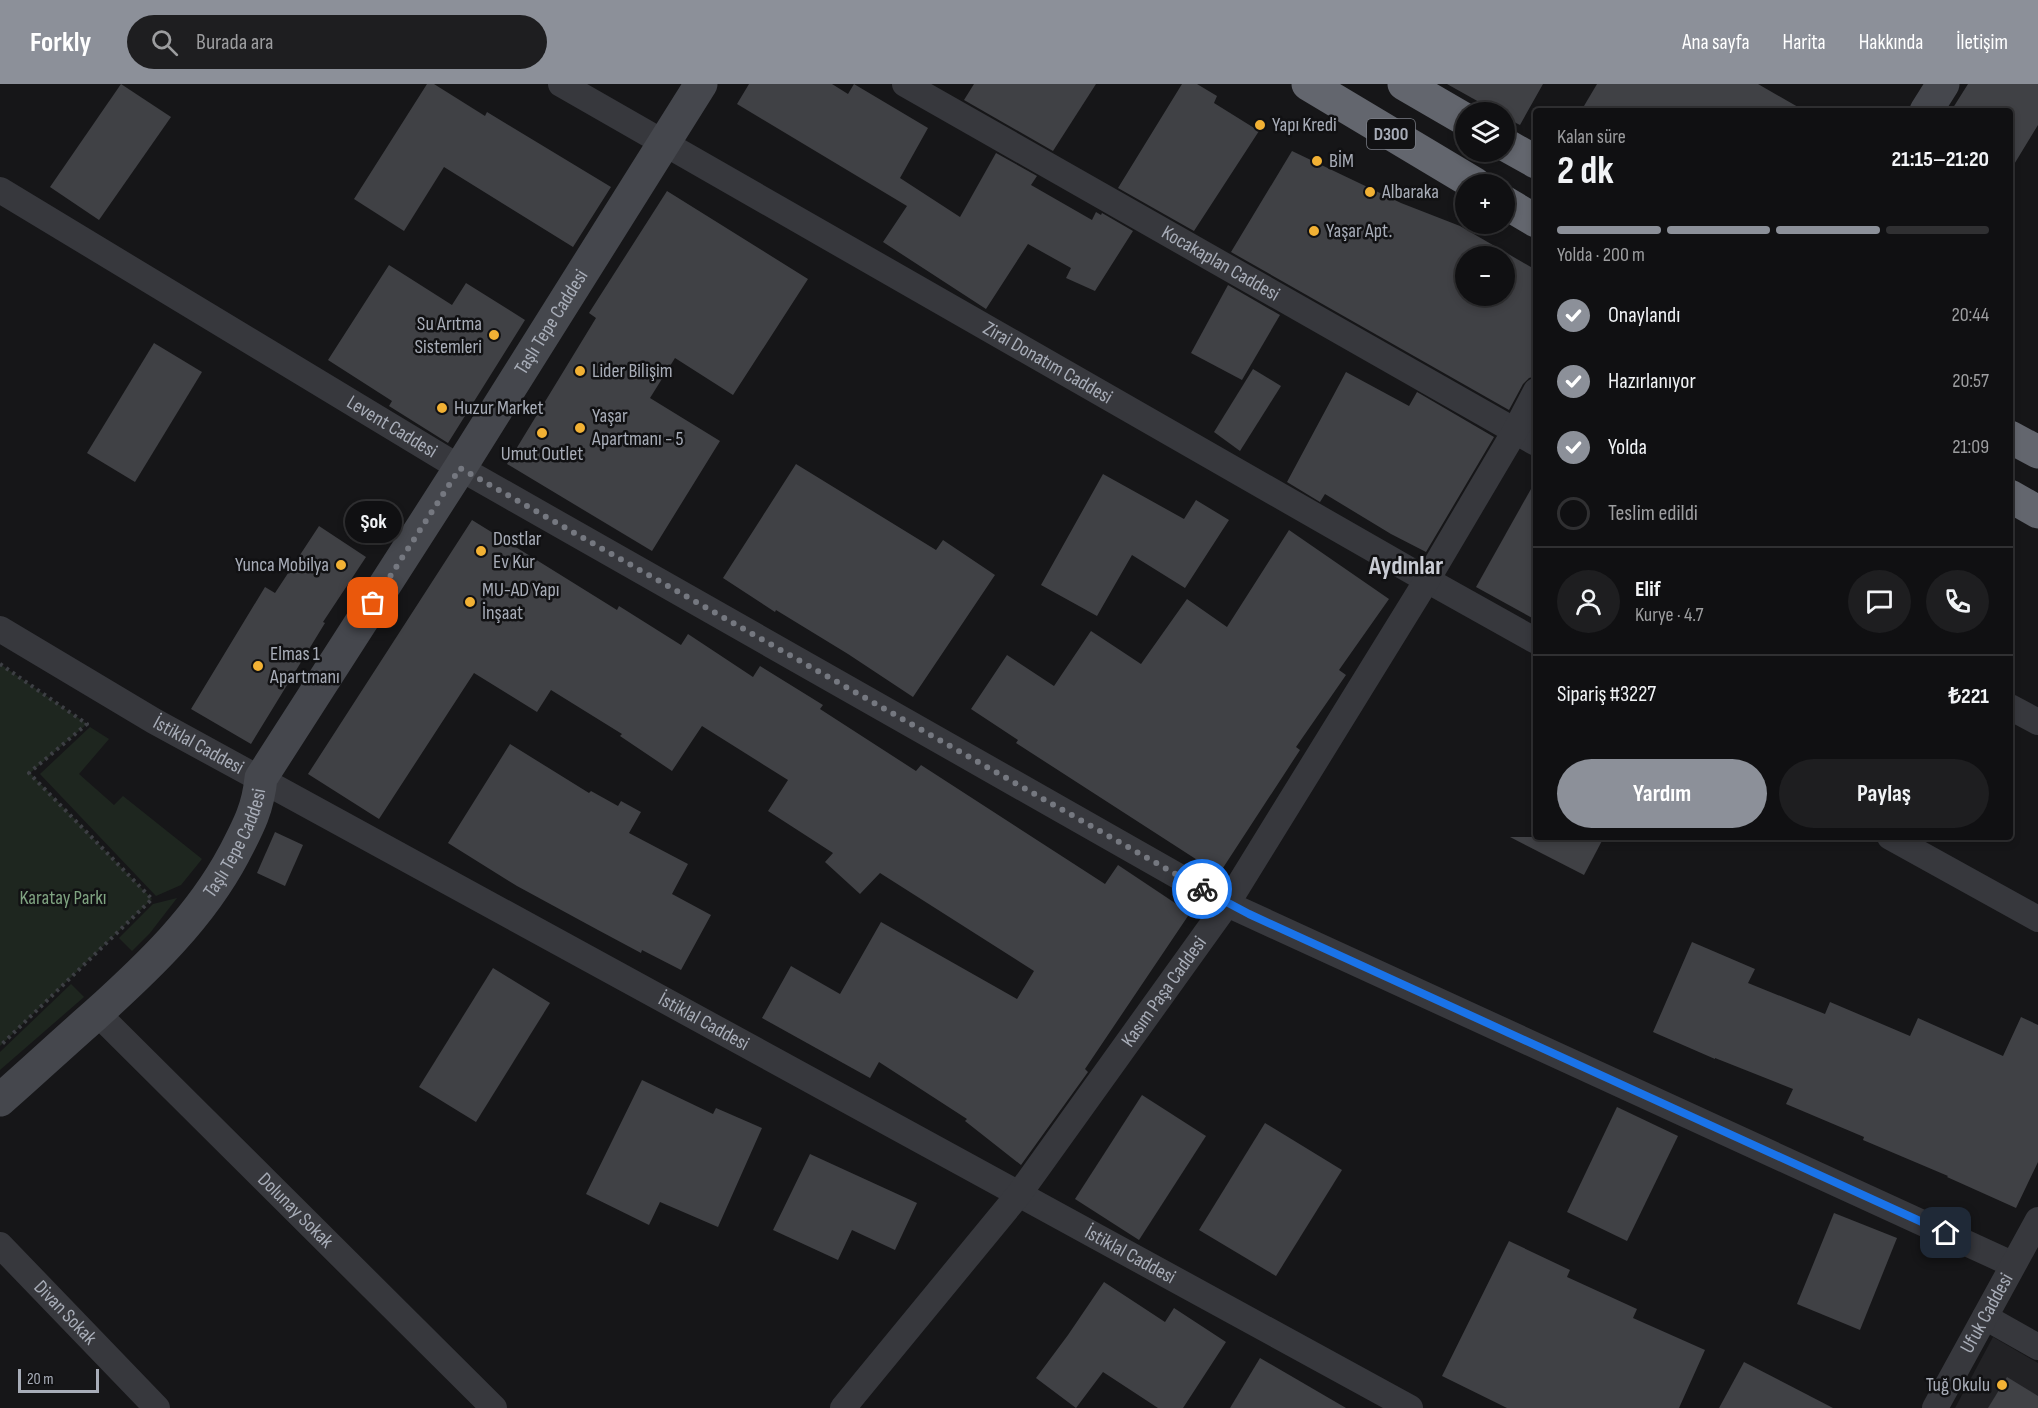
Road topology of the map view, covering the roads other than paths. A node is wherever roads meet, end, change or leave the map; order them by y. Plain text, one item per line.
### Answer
1 (561, 84) edge
2 (701, 84) edge
3 (906, 84) edge
4 (1308, 84) edge
5 (1404, 84) edge
6 (1924, 84) edge
7 (1943, 84) edge
8 (1909, 108) edge
9 (1928, 108) edge
10 (1455, 114) edge
11 (664, 142) junction
12 (1515, 150) edge
13 (1533, 160) edge
14 (1458, 174) edge
15 (0, 190) edge
16 (1515, 209) edge
17 (1533, 219) edge
18 (1533, 405) edge
19 (1526, 437) edge
20 (2013, 439) edge
21 (2038, 453) edge
22 (460, 468) junction
23 (2013, 497) edge
24 (2038, 512) edge
25 (1427, 580) junction
26 (0, 629) edge
27 (1533, 638) edge
28 (2013, 708) edge
29 (2038, 722) edge
30 (261, 778) junction
31 (1895, 840) edge
32 (1227, 904) junction
33 (2038, 919) edge
34 (97, 1012) junction
35 (0, 1100) edge
36 (1019, 1194) junction
37 (2038, 1220) edge
38 (0, 1245) edge
39 (2012, 1264) junction
40 (1986, 1317) junction
41 (2038, 1347) edge
42 (157, 1408) edge
43 (494, 1408) edge
44 (843, 1408) edge
45 (1410, 1408) edge
46 (1935, 1408) edge

1 - 11 street, Zirai Donatım Caddesi
2 - 11 street, Taşlı Tepe Caddesi
3 - 19 street, Kocakaplan Caddesi
4 - 14 highway, D300
5 - 10 highway, D300
6 - 8 street
7 - 9 street
11 - 22 street, Taşlı Tepe Caddesi
11 - 25 street, Zirai Donatım Caddesi
12 - 13 highway
15 - 22 street, Levent Caddesi
16 - 17 highway
18 - 19 street, Kasım Paşa Caddesi
19 - 25 street, Kasım Paşa Caddesi
20 - 21 highway
22 - 30 street, Taşlı Tepe Caddesi
22 - 32 street, Levent Caddesi
23 - 24 highway
25 - 27 street, Zirai Donatım Caddesi
25 - 32 street, Kasım Paşa Caddesi
26 - 30 street, İstiklal Caddesi
28 - 29 street
30 - 34 street, Taşlı Tepe Caddesi
30 - 36 street, İstiklal Caddesi
31 - 33 street
32 - 36 street, Kasım Paşa Caddesi
32 - 39 street, Levent Caddesi
34 - 35 street, Taşlı Tepe Caddesi
34 - 43 street, Dolunay Sokak
36 - 44 street, Kasım Paşa Caddesi
36 - 45 street, İstiklal Caddesi
37 - 39 street, Ufuk Caddesi
38 - 42 street, Divan Sokak
39 - 40 street, Ufuk Caddesi
40 - 41 street
40 - 46 street, Ufuk Caddesi

